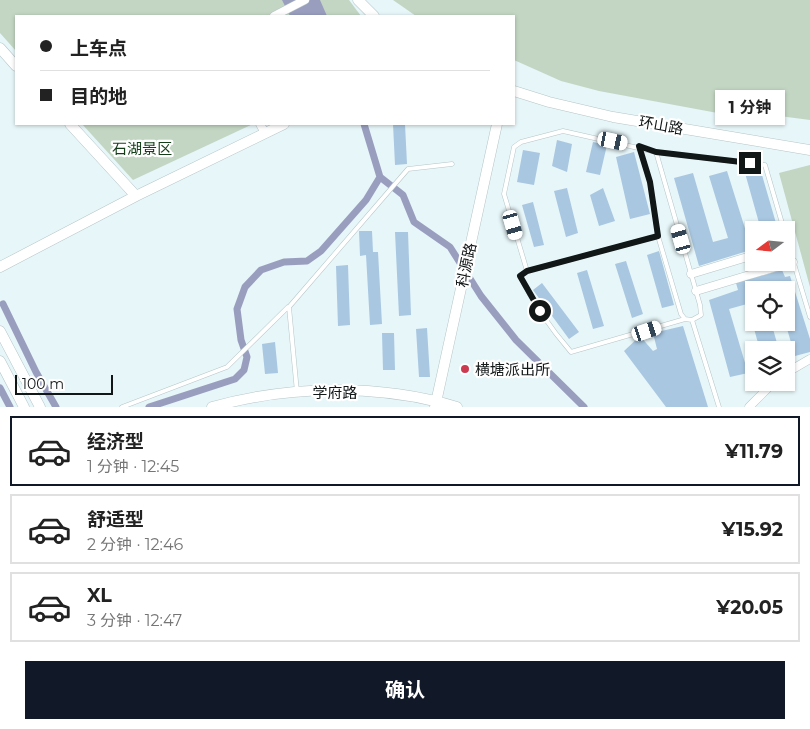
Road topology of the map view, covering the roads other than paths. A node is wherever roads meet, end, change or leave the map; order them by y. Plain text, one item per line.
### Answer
1 (305, 0) edge
2 (358, 0) edge
3 (276, 15) edge
4 (373, 15) edge
5 (0, 48) edge
6 (15, 65) edge
7 (515, 91) edge
8 (71, 125) edge
9 (278, 125) edge
10 (497, 125) edge
11 (262, 128) edge
12 (639, 146) junction
13 (810, 150) edge
14 (656, 152) junction
15 (452, 164) dead end
16 (136, 196) junction
17 (781, 221) edge
18 (658, 236) junction
19 (745, 258) edge
20 (795, 266) edge
21 (0, 267) edge
22 (527, 271) junction
23 (764, 271) edge
24 (691, 274) junction
25 (696, 291) junction
26 (289, 307) junction
27 (685, 318) junction
28 (810, 318) edge
29 (692, 320) junction
30 (0, 331) edge
31 (810, 359) edge
32 (0, 361) edge
33 (795, 368) edge
34 (764, 391) edge
35 (297, 392) junction
36 (435, 403) edge
37 (24, 406) edge
38 (40, 406) edge
39 (122, 406) edge
40 (212, 406) edge
41 (457, 406) edge
42 (720, 406) edge
43 (748, 406) edge

1 - 3 street
2 - 4 street
5 - 6 street
7 - 13 street, 环山路
8 - 16 street
9 - 11 street
10 - 36 street, 科源路
11 - 16 street
12 - 14 lane
12 - 18 lane
12 - 22 lane
14 - 17 lane
14 - 24 lane
15 - 26 lane
16 - 21 street
18 - 22 lane
18 - 27 lane
19 - 24 street
20 - 28 lane
22 - 27 lane
23 - 25 street
24 - 25 lane
25 - 29 lane
26 - 35 lane
26 - 39 lane
27 - 29 lane
29 - 42 lane
30 - 38 street
31 - 33 street
32 - 37 street
34 - 43 street
35 - 36 street, 学府路
35 - 40 street, 学府路
36 - 41 street, 学府路

